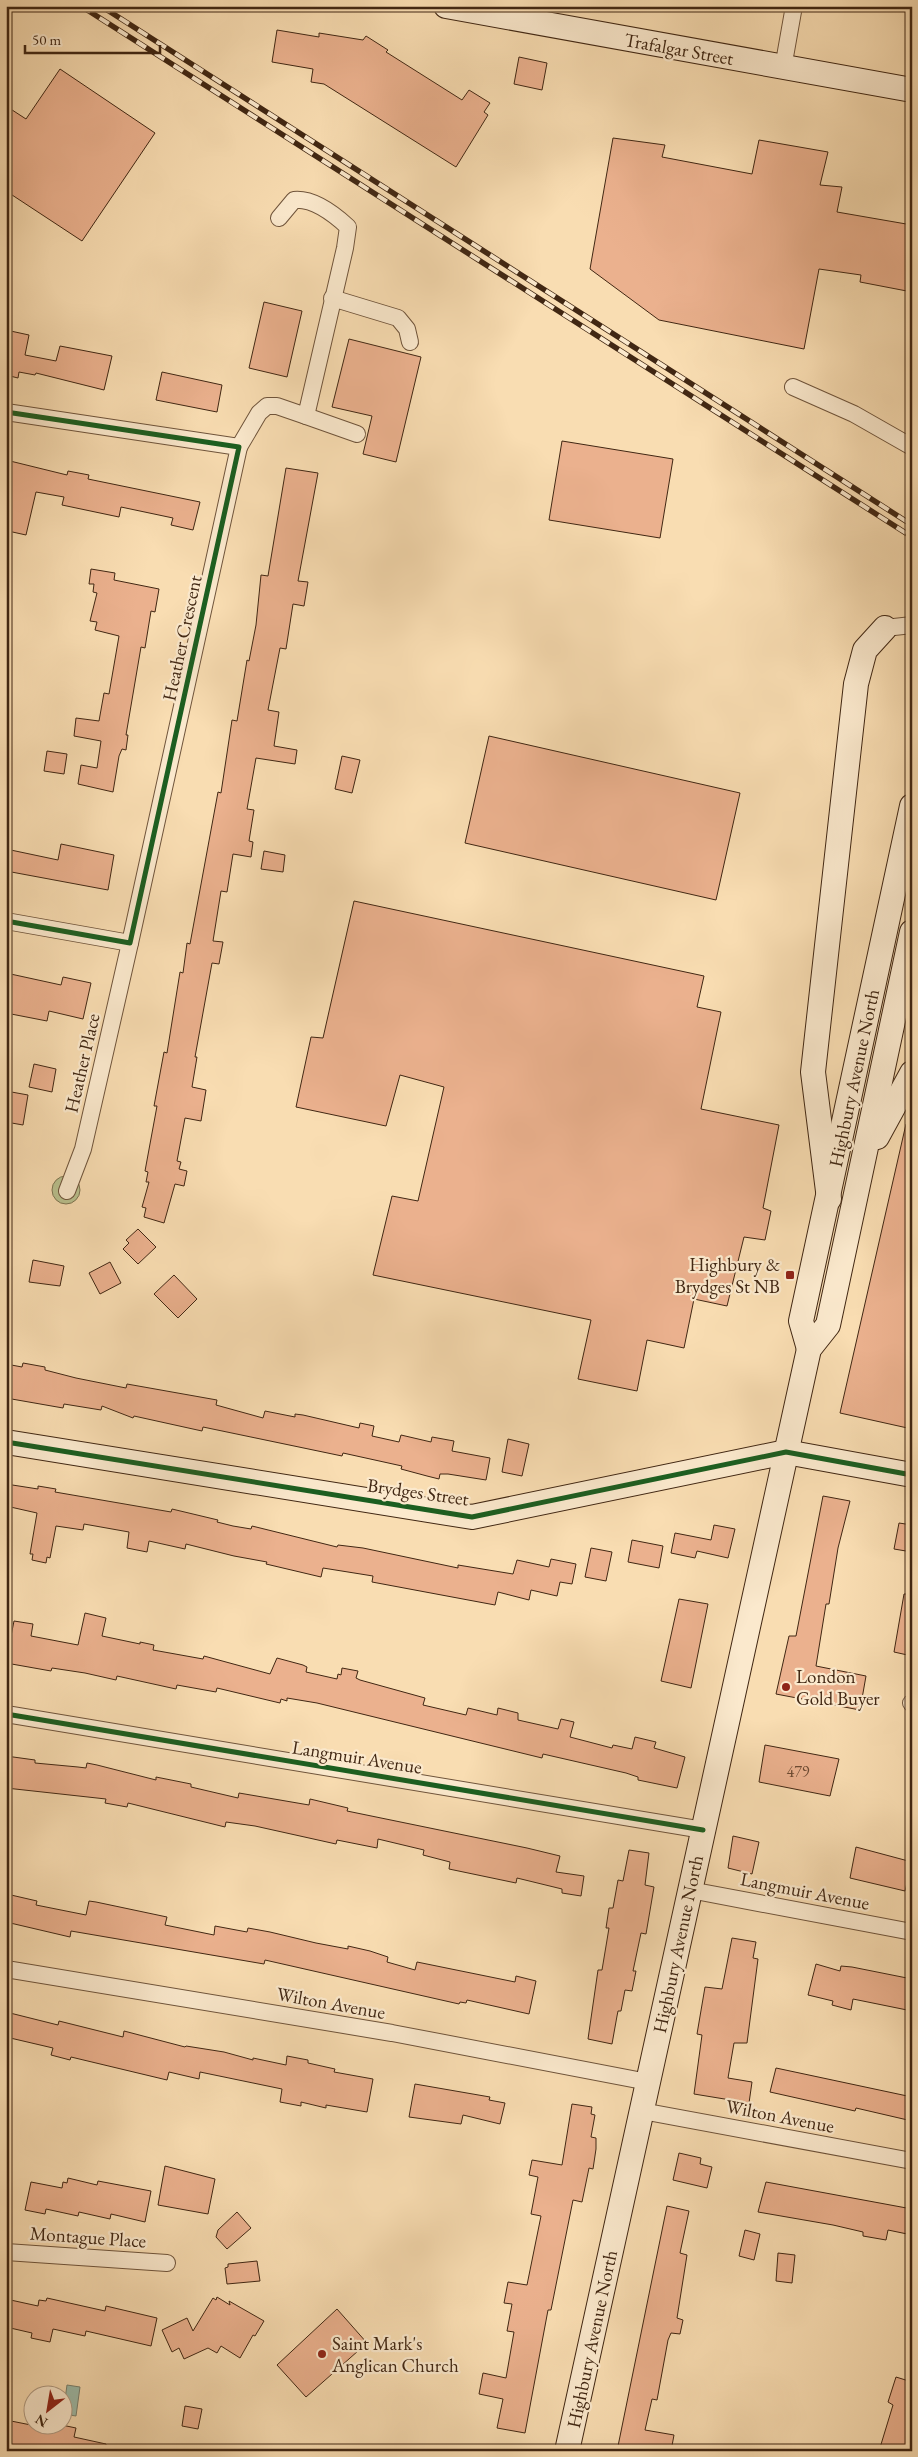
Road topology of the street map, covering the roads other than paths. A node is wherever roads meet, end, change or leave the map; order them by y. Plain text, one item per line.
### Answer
1 (446, 6) edge
2 (794, 6) edge
3 (783, 68) junction
4 (912, 90) edge
5 (279, 218) dead end
6 (332, 298) junction
7 (410, 342) dead end
8 (793, 387) dead end
9 (6, 412) edge
10 (306, 416) junction
11 (357, 434) dead end
12 (239, 447) junction
13 (912, 447) edge
14 (912, 625) edge
15 (885, 628) joint
16 (912, 806) edge
17 (6, 921) edge
18 (912, 932) edge
19 (130, 943) junction
20 (912, 1073) edge
21 (865, 1158) junction
22 (67, 1191) dead end
23 (829, 1199) junction
24 (810, 1349) junction
25 (6, 1442) edge
26 (786, 1452) junction
27 (912, 1475) edge
28 (6, 1714) edge
29 (703, 1830) junction
30 (690, 1890) junction
31 (912, 1932) edge
32 (6, 1969) edge
33 (648, 2082) junction
34 (642, 2110) junction
35 (912, 2162) edge
36 (6, 2252) edge
37 (167, 2263) dead end
38 (567, 2451) edge

1 - 3 main road, Trafalgar Street
2 - 3 street
3 - 4 main road, Trafalgar Street
5 - 6 street
6 - 7 street
6 - 10 street
8 - 13 street
9 - 12 street
10 - 11 street
10 - 12 street, Heather Crescent
12 - 19 street, Heather Crescent
14 - 15 street
15 - 23 main road
16 - 23 main road, Highbury Avenue North
17 - 19 street
18 - 21 main road, Highbury Avenue North
19 - 22 street, Heather Place
20 - 21 main road
21 - 24 main road, Highbury Avenue North
23 - 24 main road, Highbury Avenue North
24 - 26 main road, Highbury Avenue North
25 - 26 main road, Brydges Street
26 - 27 main road, Brydges Street
26 - 29 main road, Highbury Avenue North
28 - 29 street, Langmuir Avenue
29 - 30 main road, Highbury Avenue North
30 - 31 street, Langmuir Avenue
30 - 33 main road, Highbury Avenue North
32 - 33 street, Wilton Avenue
33 - 34 main road, Highbury Avenue North
34 - 35 street, Wilton Avenue
34 - 38 main road, Highbury Avenue North
36 - 37 street, Montague Place

